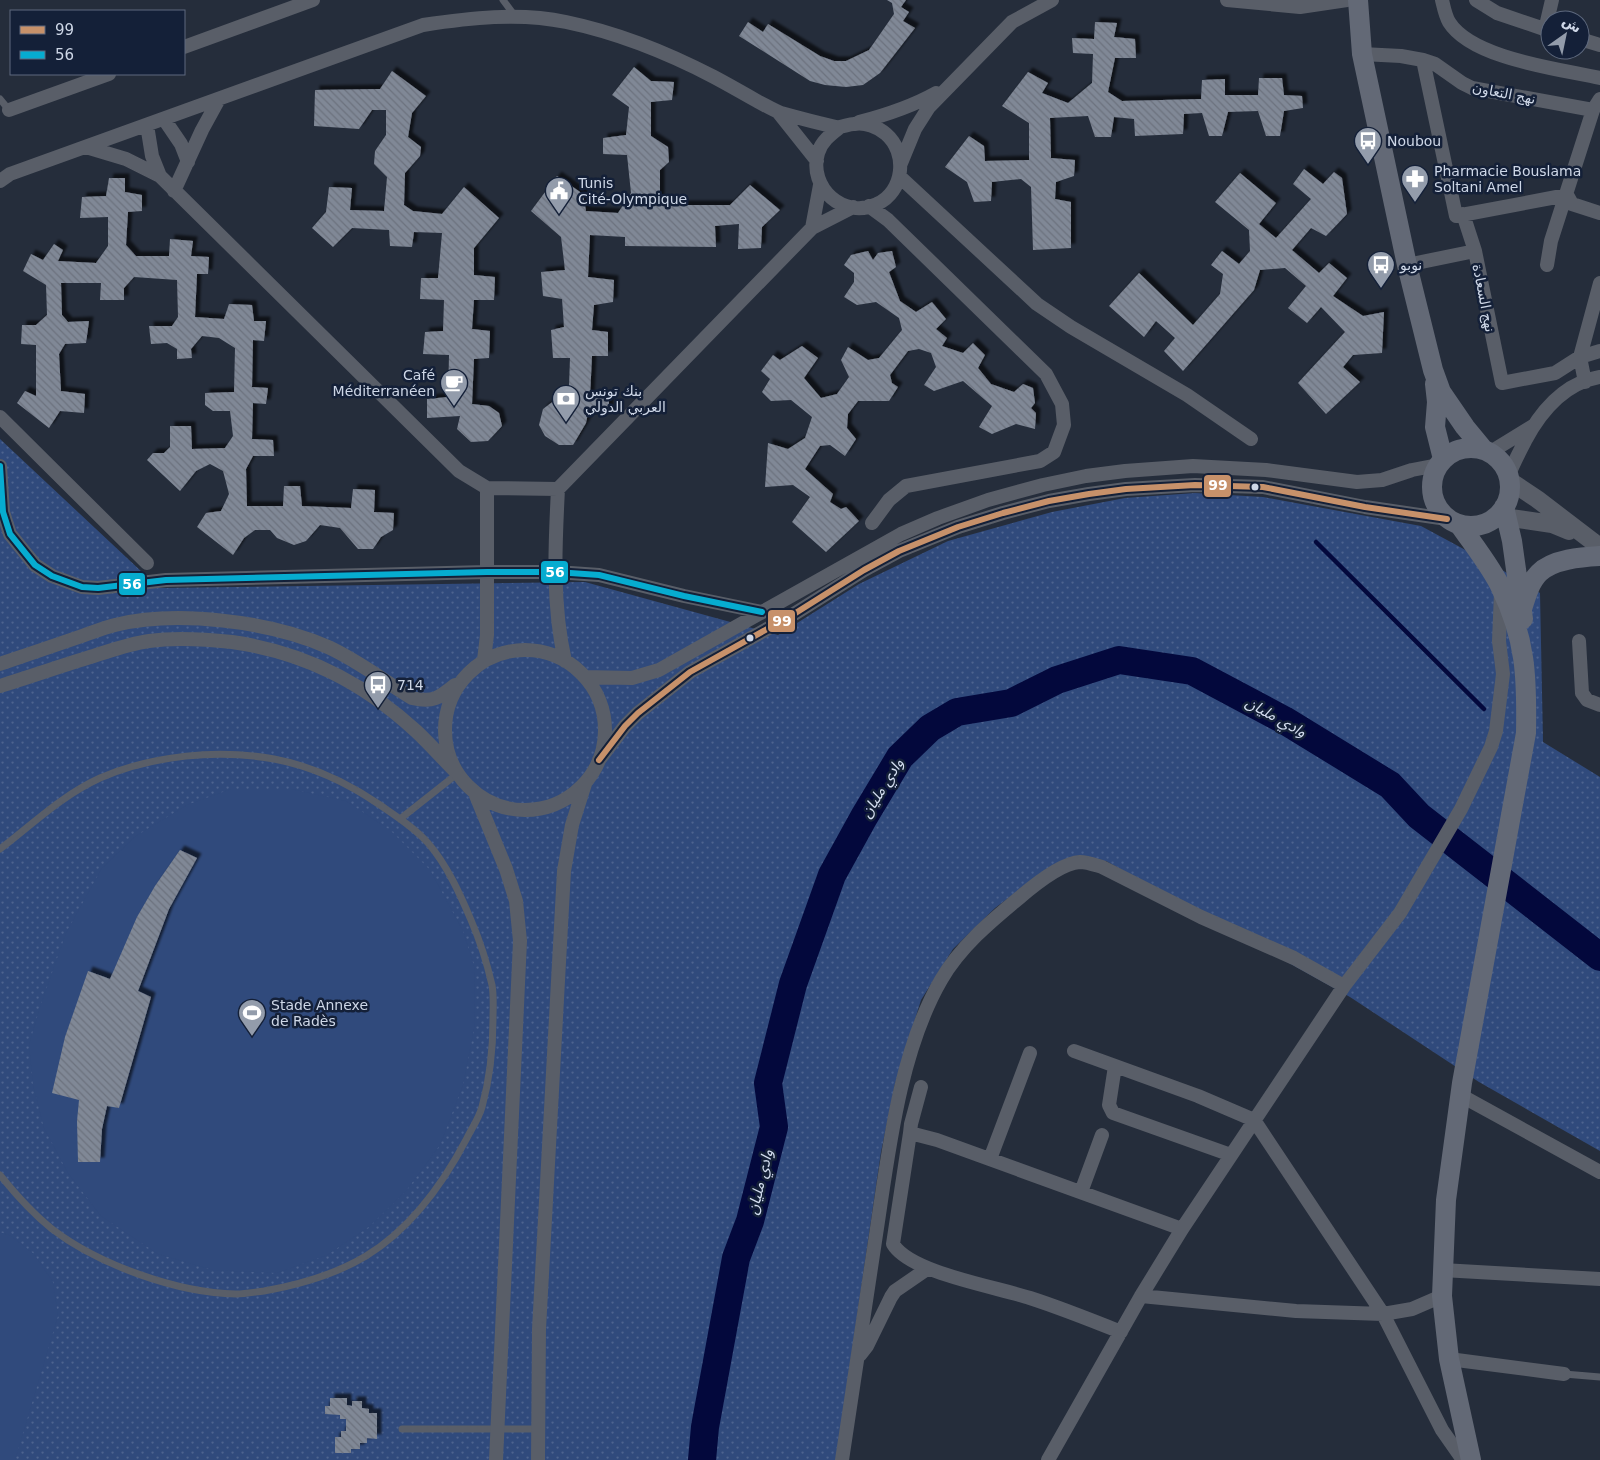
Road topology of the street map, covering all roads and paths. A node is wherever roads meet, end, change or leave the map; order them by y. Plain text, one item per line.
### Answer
1 (314, 0) edge
2 (503, 0) edge
3 (1052, 0) edge
4 (1227, 0) edge
5 (1347, 0) edge
6 (1358, 0) edge
7 (1442, 0) edge
8 (1476, 0) edge
9 (515, 17) junction
10 (1540, 28) edge
11 (185, 47) edge
12 (1362, 54) junction
13 (1423, 60) junction
14 (105, 75) edge
15 (1600, 78) edge
16 (950, 85) junction
17 (219, 99) junction
18 (4, 104) edge
19 (1597, 105) edge
20 (778, 112) junction
21 (164, 118) junction
22 (855, 123) junction
23 (148, 125) junction
24 (839, 128) junction
25 (86, 146) junction
26 (188, 162) junction
27 (816, 162) junction
28 (900, 170) junction
29 (160, 176) junction
30 (0, 181) edge
31 (820, 185) junction
32 (174, 191) junction
33 (1567, 195) junction
34 (869, 206) junction
35 (853, 207) junction
36 (1600, 213) edge
37 (1460, 215) junction
38 (812, 228) junction
39 (1475, 251) junction
40 (1407, 265) junction
41 (1547, 265) dead end
42 (1600, 283) edge
43 (1600, 351) edge
44 (1580, 357) junction
45 (1433, 370) junction
46 (1600, 377) edge
47 (1585, 382) junction
48 (0, 417) edge
49 (1532, 426) junction
50 (1251, 439) dead end
51 (1487, 452) junction
52 (1441, 462) junction
53 (0, 466) edge
54 (1509, 479) junction
55 (487, 488) junction
56 (558, 489) junction
57 (1503, 514) junction
58 (1, 516) edge
59 (1453, 522) junction
60 (872, 523) dead end
61 (1597, 548) edge
62 (147, 562) dead end
63 (486, 572) junction
64 (556, 572) junction
65 (1501, 586) junction
66 (1521, 610) junction
67 (762, 612) junction
68 (1579, 641) dead end
69 (1523, 651) junction
70 (484, 660) junction
71 (565, 661) junction
72 (0, 664) edge
73 (585, 677) junction
74 (463, 678) junction
75 (0, 686) edge
76 (1600, 705) edge
77 (600, 760) junction
78 (457, 773) junction
79 (585, 784) junction
80 (474, 793) junction
81 (400, 819) junction
82 (0, 849) edge
83 (1344, 986) junction
84 (1074, 1052) dead end
85 (1030, 1053) dead end
86 (1115, 1066) junction
87 (921, 1087) dead end
88 (1461, 1089) junction
89 (1254, 1120) junction
90 (910, 1133) junction
91 (1102, 1135) dead end
92 (1231, 1155) junction
93 (990, 1159) junction
94 (1600, 1172) edge
95 (0, 1175) edge
96 (1081, 1192) junction
97 (1182, 1229) junction
98 (927, 1269) junction
99 (1442, 1270) junction
100 (1600, 1279) edge
101 (1141, 1296) junction
102 (1442, 1296) junction
103 (1383, 1314) junction
104 (1121, 1332) junction
105 (1449, 1359) junction
106 (857, 1360) junction
107 (1564, 1374) joint
108 (1600, 1377) edge
109 (402, 1429) dead end
110 (498, 1429) junction
111 (538, 1429) junction
112 (496, 1460) edge
113 (538, 1460) edge
114 (842, 1460) edge
115 (1048, 1460) edge
116 (1463, 1460) edge
117 (1471, 1460) edge

1 - 11 street
2 - 9 lane
3 - 16 street
4 - 5 street
6 - 12 main road
7 - 15 street
8 - 10 street
9 - 17 street
9 - 20 street
12 - 13 street, نهج التعاون
12 - 40 main road
13 - 19 street, نهج التعاون
13 - 37 street, نهج السعادة
14 - 18 street
16 - 22 street
16 - 28 street
17 - 21 street
17 - 26 street
19 - 33 street
20 - 24 street
20 - 27 street
21 - 23 street
21 - 26 street
22 - 24 street
22 - 28 street
23 - 25 street
23 - 29 street
24 - 27 street
25 - 29 street
25 - 30 street
26 - 32 street
27 - 31 street
28 - 34 street
28 - 50 street
29 - 32 street
31 - 35 street
31 - 38 street
32 - 55 street
33 - 36 street
33 - 37 street
33 - 41 street
34 - 35 street
34 - 60 street
35 - 38 street
37 - 39 street, نهج السعادة
38 - 56 street
39 - 40 street
39 - 44 street, نهج السعادة
40 - 45 main road
42 - 44 street
43 - 44 street
44 - 47 street
45 - 51 main road
45 - 52 main road
46 - 47 street
47 - 49 street
48 - 62 street
49 - 51 street
49 - 54 street
51 - 52 main road
51 - 54 main road
52 - 59 main road
52 - 67 street
53 - 58 street
54 - 57 main road
54 - 61 street
55 - 56 street
55 - 63 street
56 - 64 street
57 - 59 main road
57 - 61 street
57 - 66 main road
58 - 63 street
59 - 65 main road
59 - 77 street
61 - 66 main road
63 - 64 street
63 - 70 street
64 - 67 street
64 - 71 street
65 - 69 main road
65 - 83 street
66 - 69 main road
67 - 73 street
68 - 76 street
69 - 88 main road
70 - 71 street
70 - 74 street
71 - 73 street
72 - 74 street
73 - 77 street
74 - 78 street
75 - 78 street
77 - 79 street
78 - 80 street
78 - 81 lane
79 - 80 street
79 - 111 street
80 - 110 street
81 - 82 lane
81 - 95 lane
83 - 89 street
83 - 106 street
84 - 86 street
85 - 93 street
86 - 89 street
86 - 92 street
87 - 90 street
88 - 94 street
88 - 99 main road
89 - 92 street
89 - 103 street
90 - 93 street
90 - 98 street
91 - 96 street
92 - 97 street
93 - 96 street
96 - 97 street
97 - 101 street
98 - 104 street
98 - 106 street
99 - 100 street
99 - 102 main road
101 - 103 street
101 - 104 street
102 - 103 street
102 - 105 main road
103 - 116 street
104 - 115 street
105 - 107 street
105 - 117 main road
106 - 114 street
107 - 108 lane
109 - 110 lane
110 - 111 lane
110 - 112 street
111 - 113 street

